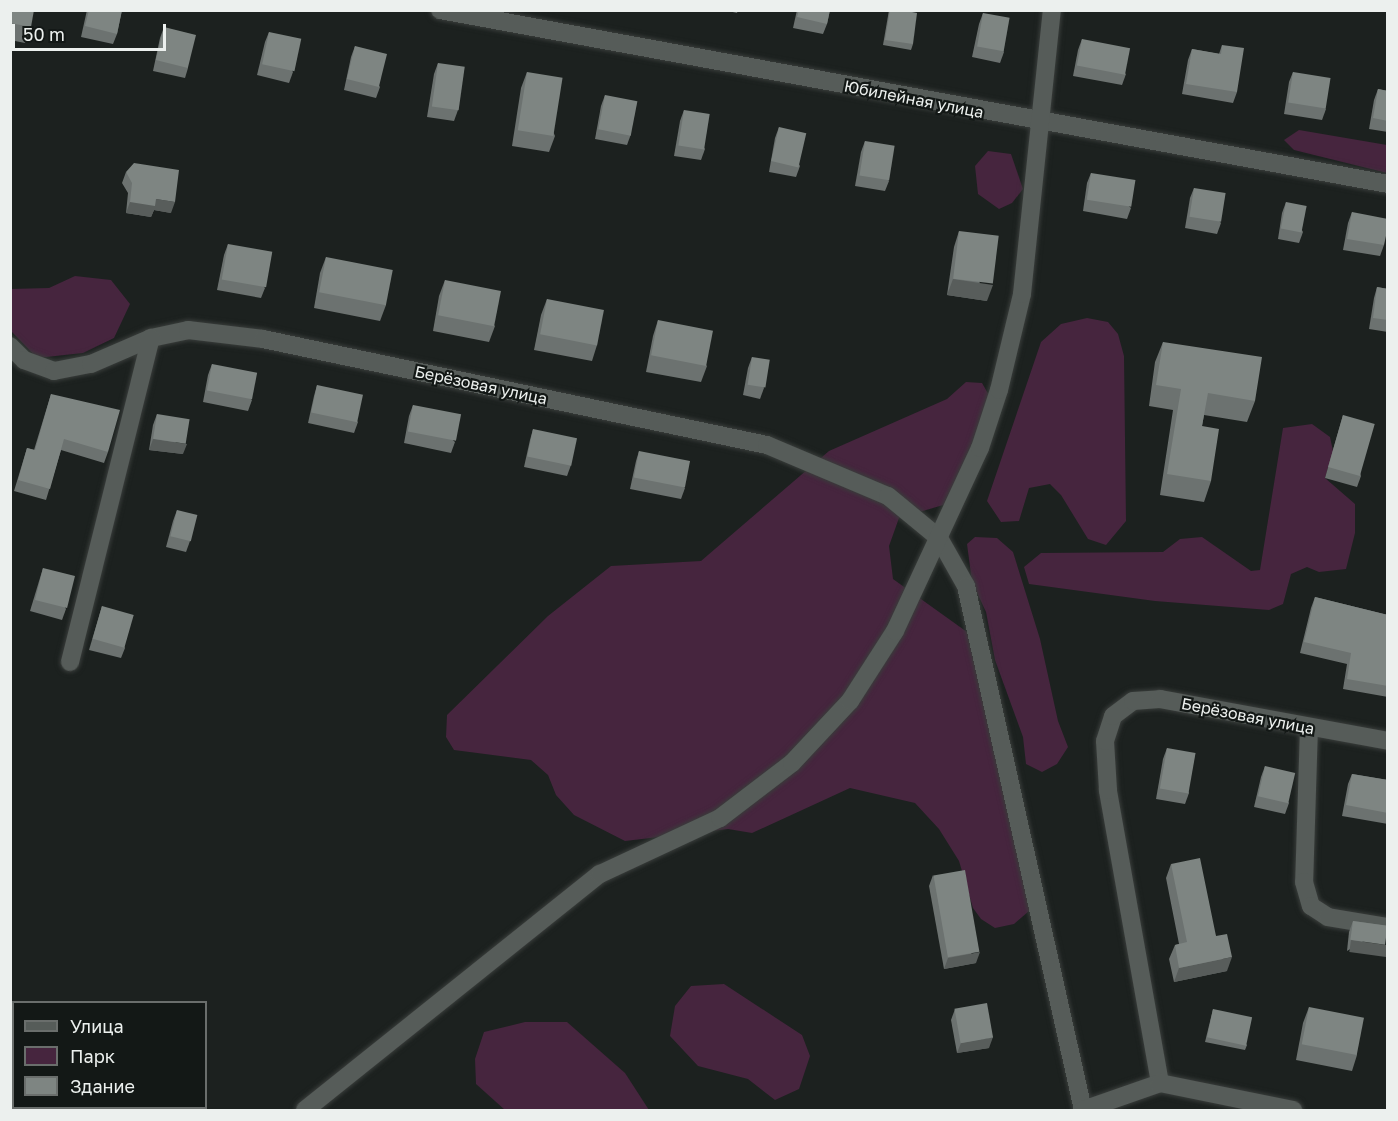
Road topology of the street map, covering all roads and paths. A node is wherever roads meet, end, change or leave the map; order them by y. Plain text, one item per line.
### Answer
1 (440, 10) edge
2 (1052, 10) edge
3 (1040, 123) junction
4 (1388, 184) edge
5 (151, 338) junction
6 (10, 346) edge
7 (939, 538) junction
8 (70, 662) dead end
9 (1309, 727) junction
10 (1388, 741) edge
11 (1388, 927) edge
12 (1160, 1083) junction
13 (305, 1110) edge
14 (1083, 1110) edge
15 (1293, 1110) edge

1 - 3 street, Юбилейная улица
2 - 3 street
3 - 4 street, Юбилейная улица
3 - 7 street
5 - 6 street, Берёзовая улица
5 - 7 street, Берёзовая улица
5 - 8 street
7 - 13 street
7 - 14 street
9 - 10 street, Берёзовая улица
9 - 11 street
9 - 12 street, Берёзовая улица
12 - 14 street
12 - 15 street

